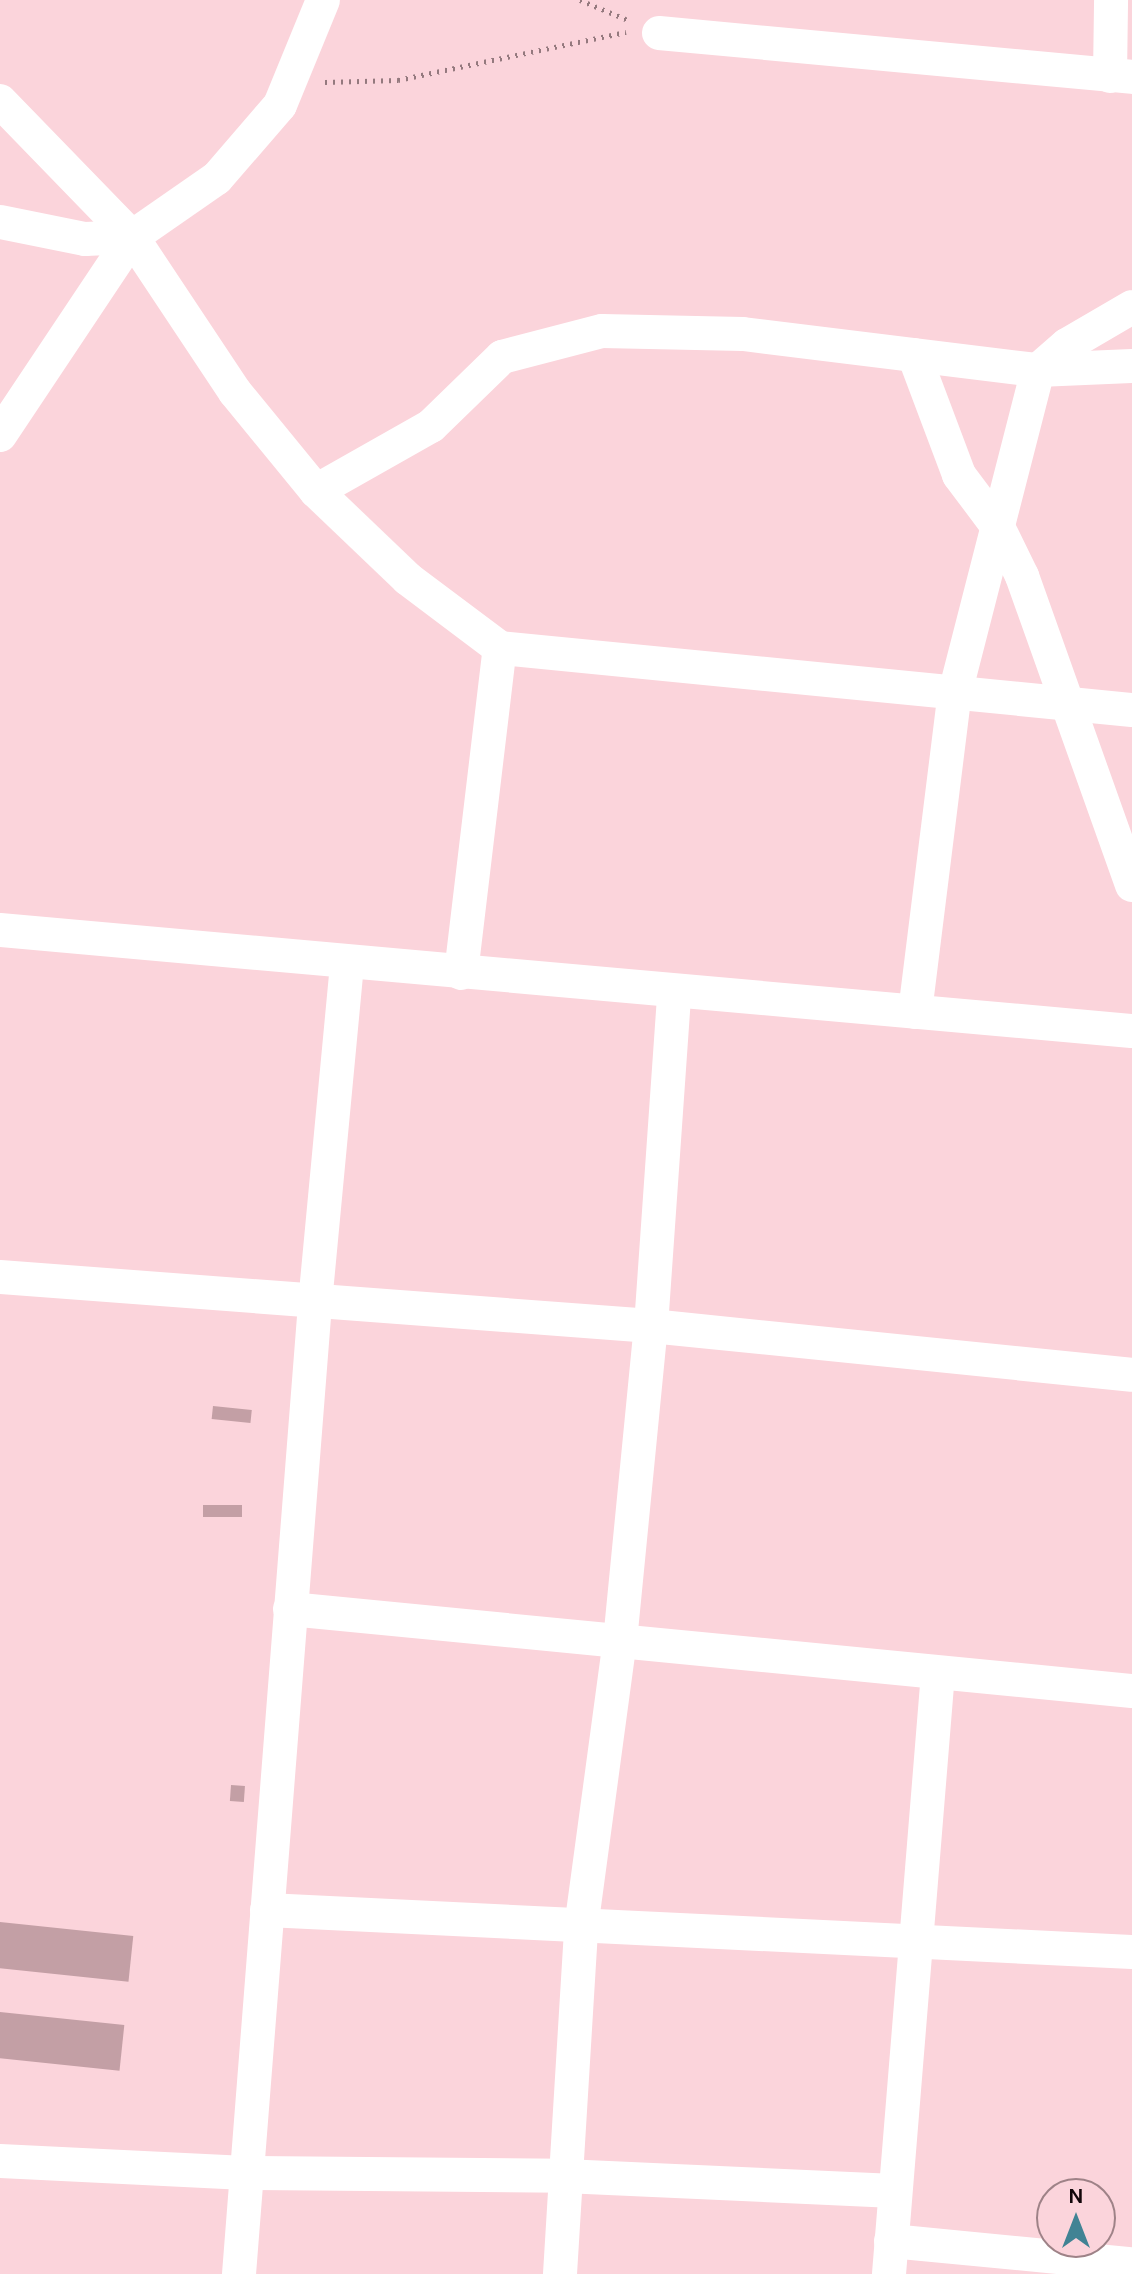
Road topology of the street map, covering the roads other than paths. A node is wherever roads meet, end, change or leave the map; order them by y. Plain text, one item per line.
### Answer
1 (323, 0) edge
2 (1111, 0) edge
3 (659, 33) road end
4 (1121, 76) edge
5 (0, 101) edge
6 (0, 222) edge
7 (132, 237) junction
8 (1132, 307) edge
9 (914, 355) junction
10 (1132, 366) edge
11 (1038, 370) junction
12 (0, 435) edge
13 (316, 491) junction
14 (998, 527) junction
15 (500, 648) junction
16 (955, 693) junction
17 (1070, 704) junction
18 (1132, 710) edge
19 (1132, 885) edge
20 (0, 930) edge
21 (347, 963) junction
22 (461, 973) junction
23 (674, 993) junction
24 (915, 1012) junction
25 (1132, 1031) edge
26 (0, 1277) edge
27 (315, 1303) junction
28 (651, 1326) junction
29 (1132, 1375) edge
30 (290, 1609) junction
31 (620, 1641) junction
32 (938, 1673) junction
33 (1132, 1691) edge
34 (267, 1910) junction
35 (581, 1928) junction
36 (913, 1941) junction
37 (1132, 1952) edge
38 (0, 2161) edge
39 (246, 2173) junction
40 (564, 2176) junction
41 (895, 2191) junction
42 (890, 2258) edge
43 (1132, 2264) edge
44 (239, 2274) edge
45 (560, 2274) edge

1 - 7 street
2 - 4 street
3 - 4 street
5 - 7 street
6 - 7 street
7 - 12 street
7 - 13 street
8 - 11 street
9 - 11 street
9 - 13 street
9 - 14 street
10 - 11 street
11 - 14 street
13 - 15 street
14 - 16 street
14 - 17 street
15 - 16 street
15 - 22 street
16 - 17 street
16 - 24 street
17 - 18 street
17 - 19 street
20 - 21 street
21 - 22 street
21 - 27 street
22 - 23 street
23 - 24 street
23 - 28 street
24 - 25 street
26 - 27 street
27 - 28 street
27 - 30 street
28 - 29 street
28 - 31 street
30 - 31 street
30 - 34 street
31 - 32 street
31 - 35 street
32 - 33 street
32 - 36 street
34 - 35 street
34 - 39 street
35 - 36 street
35 - 40 street
36 - 37 street
36 - 41 street
38 - 39 street
39 - 40 street
39 - 44 street
40 - 41 street
40 - 45 street
41 - 42 street
42 - 43 street

